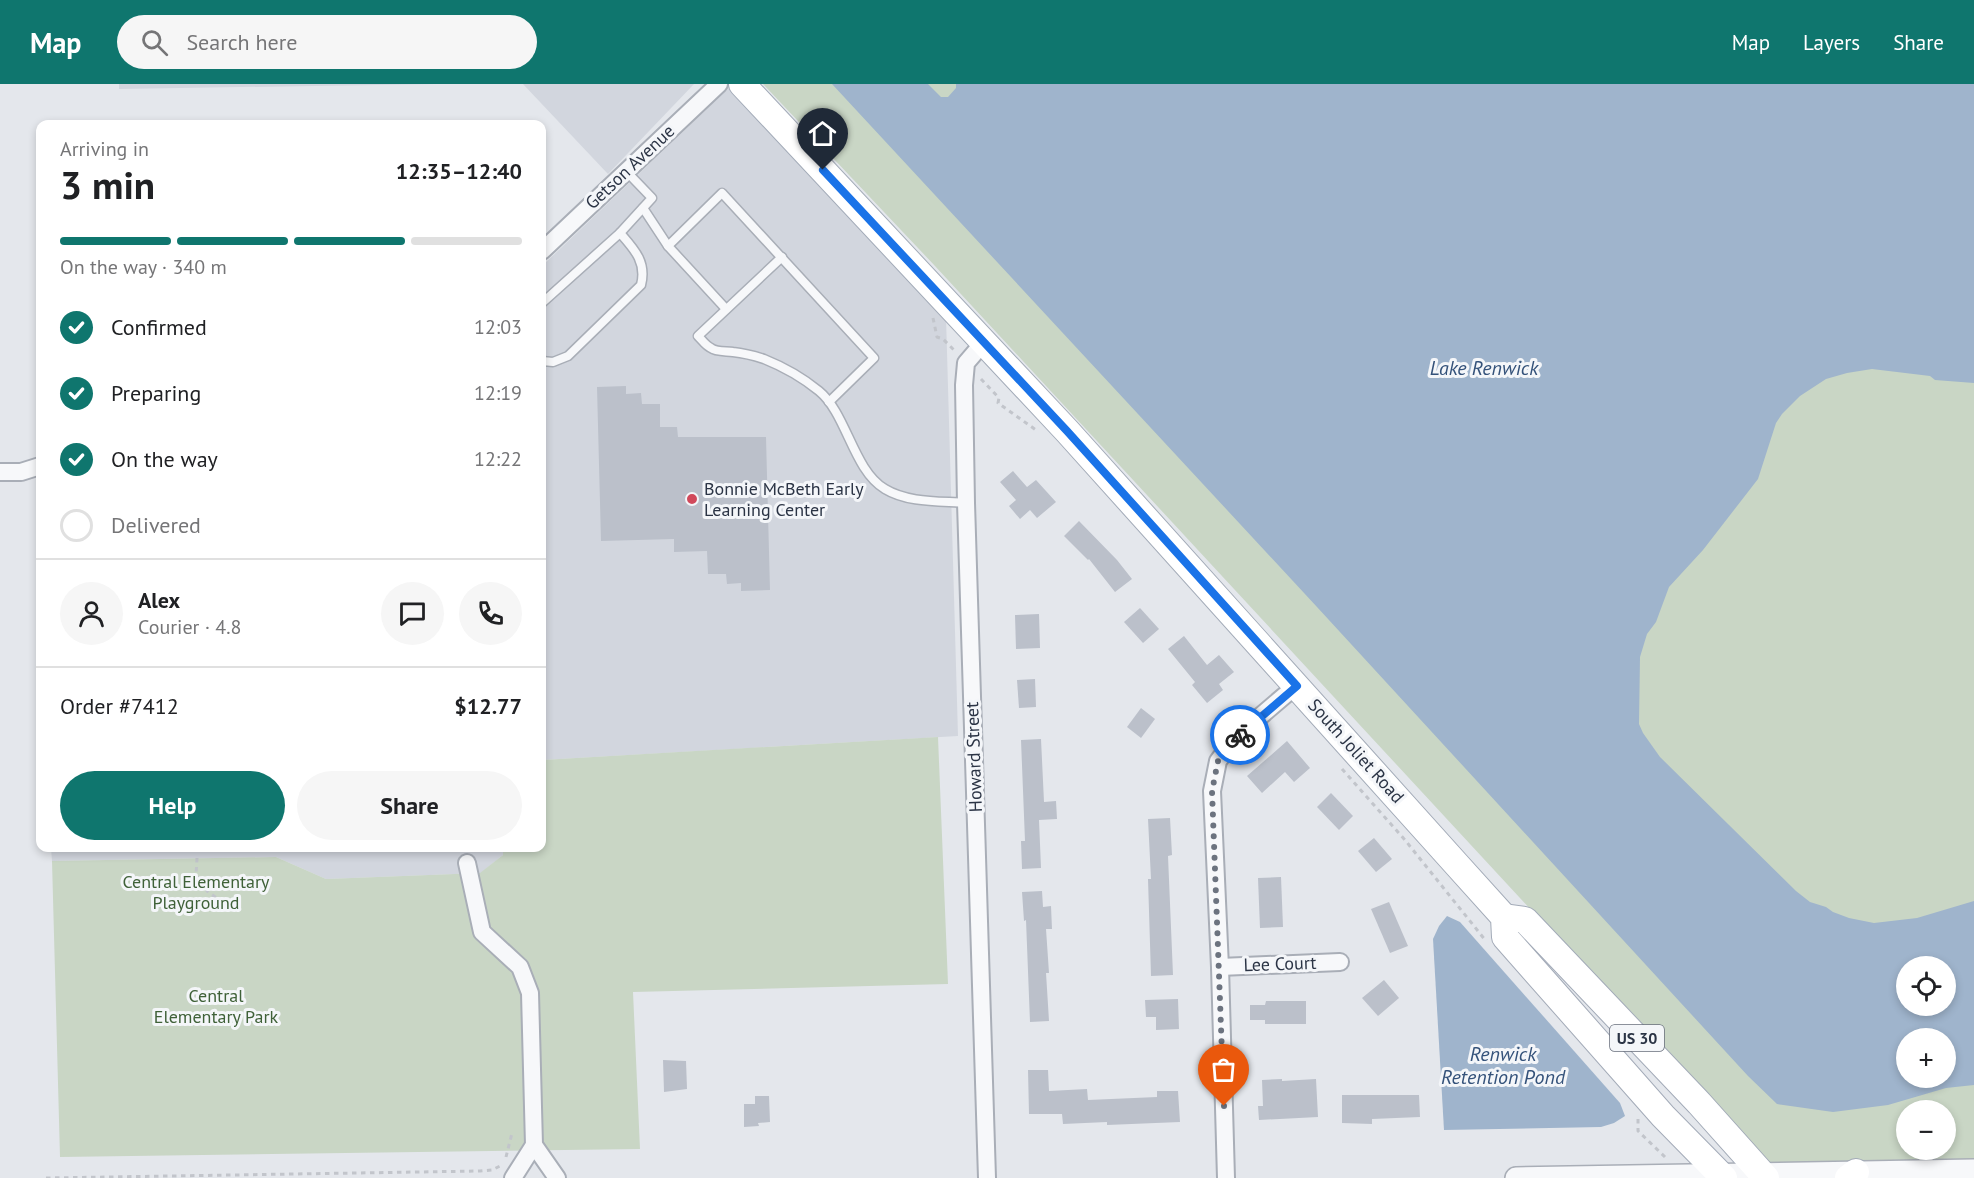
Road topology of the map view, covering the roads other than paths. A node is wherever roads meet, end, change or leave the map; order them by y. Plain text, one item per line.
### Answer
1 (719, 84) edge
2 (742, 84) edge
3 (626, 171) junction
4 (643, 208) junction
5 (620, 233) junction
6 (668, 246) junction
7 (546, 247) edge
8 (782, 257) junction
9 (546, 299) edge
10 (726, 309) junction
11 (984, 342) junction
12 (546, 361) edge
13 (829, 402) junction
14 (36, 467) edge
15 (0, 472) edge
16 (966, 503) junction
17 (1297, 686) junction
18 (467, 863) dead end
19 (1504, 917) junction
20 (1340, 962) dead end
21 (1220, 967) junction
22 (534, 1145) junction
23 (1974, 1170) edge
24 (1852, 1175) edge
25 (1722, 1176) edge
26 (1763, 1176) edge
27 (513, 1178) edge
28 (557, 1178) edge
29 (987, 1178) edge
30 (1226, 1178) edge
31 (1516, 1178) edge

1 - 3 street, Getson Avenue
2 - 11 main road, South Joliet Road / US 30
3 - 4 lane
3 - 7 street, Getson Avenue
4 - 5 lane
4 - 6 lane
5 - 9 lane
5 - 12 lane
6 - 8 lane
6 - 10 lane
8 - 10 lane
8 - 13 lane
10 - 13 lane
11 - 16 street, Howard Street
11 - 17 main road, South Joliet Road / US 30
13 - 16 lane
14 - 15 street
16 - 29 street, Howard Street
17 - 19 main road, South Joliet Road / US 30
17 - 21 street
18 - 22 street
19 - 25 main road, South Joliet Road / US 30
19 - 26 main road, South Joliet Road / US 30
20 - 21 street, Lee Court
21 - 30 street
22 - 27 street
22 - 28 street
23 - 24 street
24 - 26 street
25 - 26 street
25 - 31 street

